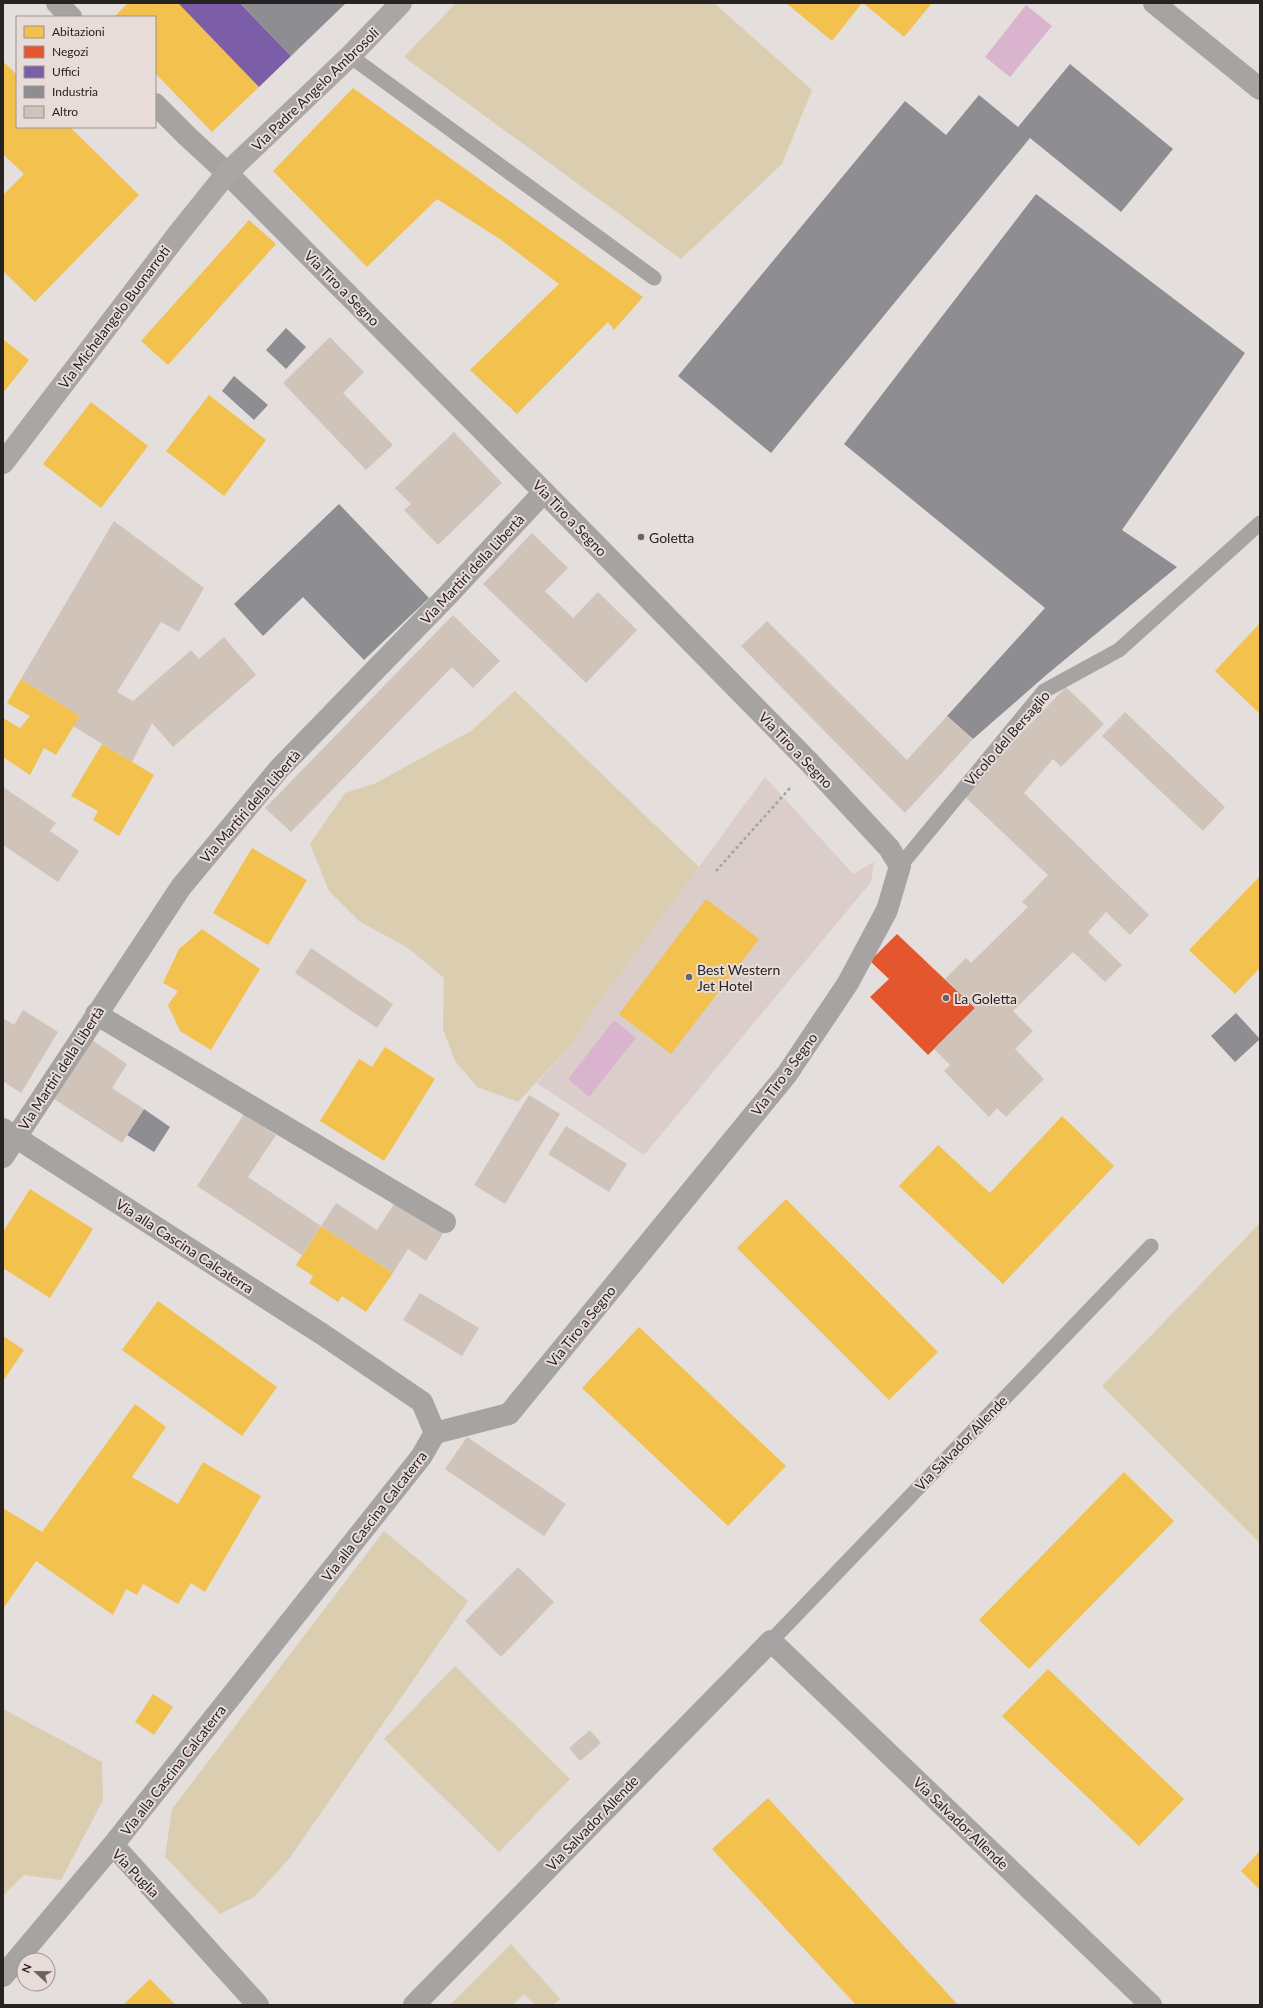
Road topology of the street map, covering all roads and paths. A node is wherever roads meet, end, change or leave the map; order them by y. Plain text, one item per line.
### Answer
1 (57, 3) edge
2 (401, 3) edge
3 (1154, 3) edge
4 (70, 16) edge
5 (350, 56) junction
6 (1260, 89) edge
7 (156, 105) edge
8 (227, 173) junction
9 (654, 278) dead end
10 (3, 463) edge
11 (544, 492) junction
12 (1260, 523) edge
13 (809, 762) junction
14 (900, 866) junction
15 (716, 871) dead end
16 (96, 1014) junction
17 (9, 1133) edge
18 (3, 1157) edge
19 (445, 1222) dead end
20 (1151, 1246) dead end
21 (434, 1433) junction
22 (771, 1641) junction
23 (114, 1845) junction
24 (3, 1976) edge
25 (258, 2005) edge
26 (414, 2005) edge
27 (1151, 2005) edge

1 - 4 street
2 - 5 main road, Via Padre Angelo Ambrosoli
3 - 6 street
5 - 8 main road, Via Padre Angelo Ambrosoli
5 - 9 lane
7 - 8 street, Via Tiro a Segno
8 - 10 main road, Via Michelangelo Buonarroti
8 - 11 street, Via Tiro a Segno
11 - 13 street, Via Tiro a Segno
11 - 16 street, Via Martiri della Libertà
12 - 14 lane, Vicolo del Bersaglio
13 - 14 street, Via Tiro a Segno
13 - 15 path
14 - 21 street, Via Tiro a Segno
16 - 17 street, Via Martiri della Libertà
16 - 19 street
17 - 18 street, Via Martiri della Libertà
17 - 21 street, Via alla Cascina Calcaterra
20 - 22 lane, Via Salvador Allende
21 - 23 street, Via alla Cascina Calcaterra
22 - 26 street, Via Salvador Allende
22 - 27 street, Via Salvador Allende
23 - 24 street, Via Puglia
23 - 25 street, Via Puglia

